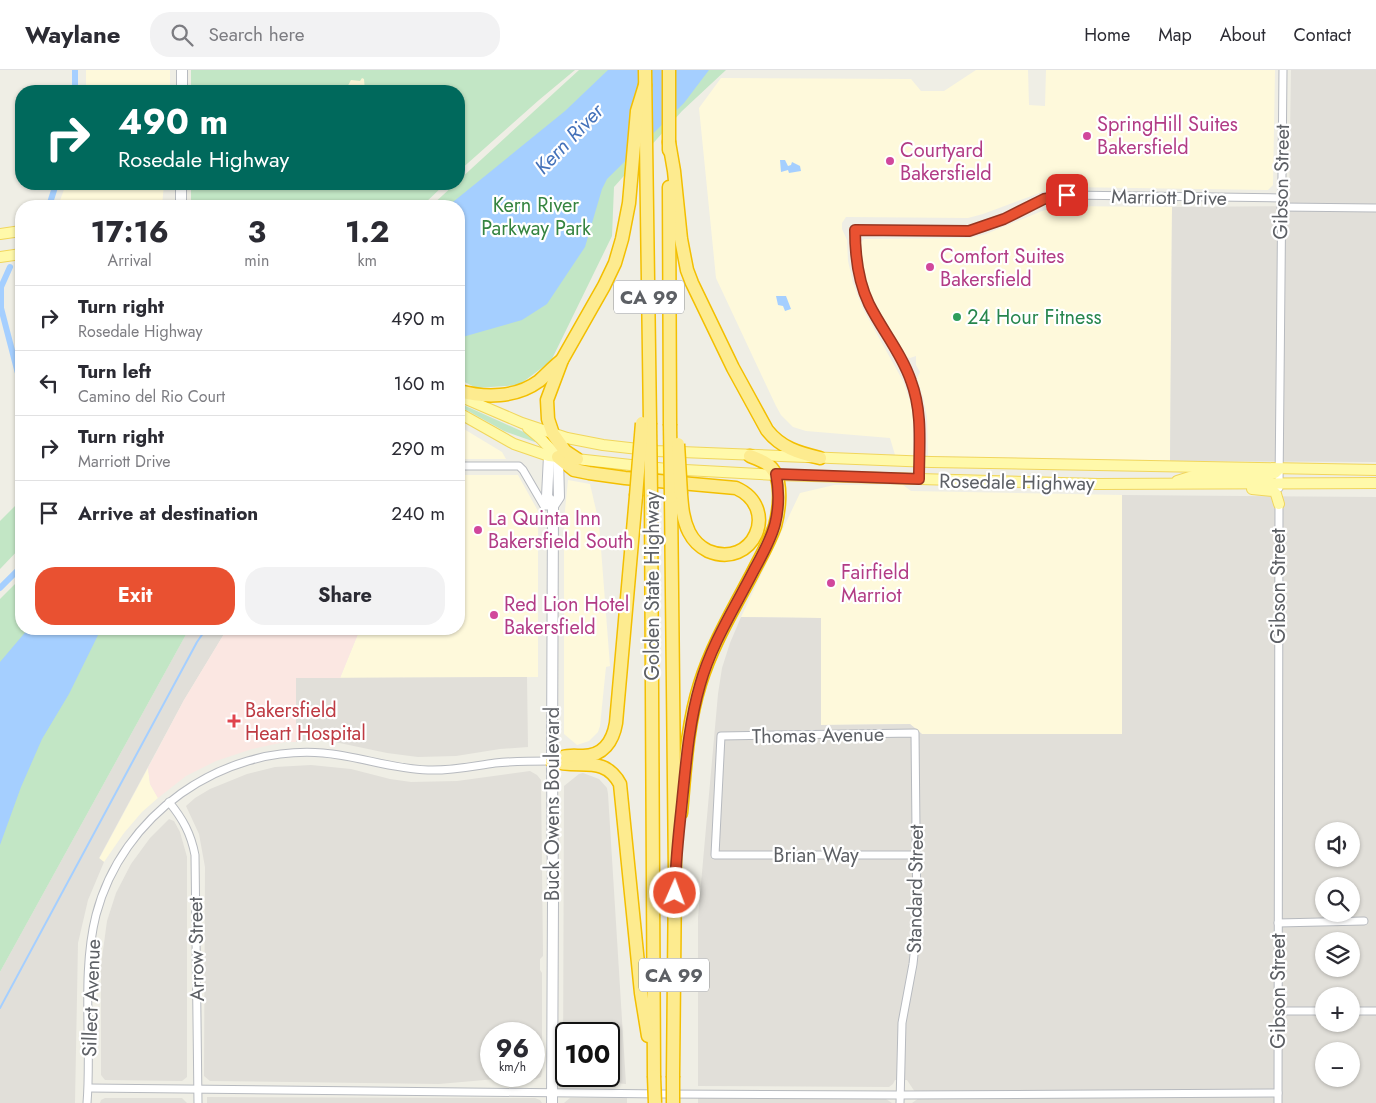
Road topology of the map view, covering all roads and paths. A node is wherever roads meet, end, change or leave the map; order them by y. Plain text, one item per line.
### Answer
1 (182, 70) edge
2 (645, 70) edge
3 (668, 70) edge
4 (1283, 70) edge
5 (182, 85) edge
6 (645, 85) junction
7 (668, 142) junction
8 (1281, 202) junction
9 (1376, 208) edge
10 (15, 232) edge
11 (0, 234) edge
12 (15, 255) edge
13 (0, 257) edge
14 (562, 360) junction
15 (465, 392) edge
16 (465, 399) edge
17 (465, 416) edge
18 (522, 423) junction
19 (646, 423) junction
20 (553, 434) junction
21 (580, 441) junction
22 (556, 453) junction
23 (750, 456) junction
24 (820, 458) junction
25 (577, 460) joint
26 (919, 461) junction
27 (465, 466) edge
28 (1279, 468) junction
29 (1376, 470) edge
30 (776, 474) junction
31 (919, 479) junction
32 (1279, 483) junction
33 (1376, 483) edge
34 (1171, 484) junction
35 (676, 495) junction
36 (1278, 504) junction
37 (553, 506) junction
38 (915, 733) joint
39 (552, 761) junction
40 (169, 802) junction
41 (715, 855) joint
42 (916, 855) junction
43 (675, 875) junction
44 (1364, 921) dead end
45 (1278, 923) junction
46 (1278, 1011) junction
47 (1315, 1011) edge
48 (1360, 1011) edge
49 (1376, 1011) edge
50 (654, 1076) junction
51 (88, 1088) junction
52 (198, 1089) junction
53 (1278, 1093) junction
54 (900, 1095) junction
55 (552, 1098) edge
56 (87, 1103) edge
57 (198, 1103) edge
58 (655, 1103) edge
59 (673, 1103) edge
60 (900, 1103) edge
61 (1278, 1103) edge

1 - 5 main road
2 - 6 highway, Golden State Highway / CA 99
3 - 7 highway, CA 99
4 - 8 street, Gibson Street
6 - 14 highway
6 - 19 highway, Golden State Highway / CA 99
7 - 24 highway
7 - 35 highway, CA 99, bridge
8 - 9 street, Marriott Drive
8 - 26 street, Marriott Drive
8 - 28 street, Gibson Street
10 - 11 main road
12 - 13 main road
14 - 15 highway
14 - 20 highway
16 - 18 main road, Rosedale Highway
17 - 22 main road
18 - 20 main road, Rosedale Highway
18 - 22 main road
19 - 39 highway, bridge
19 - 50 highway, Golden State Highway / CA 99, bridge
20 - 21 main road, Rosedale Highway
20 - 22 highway
21 - 22 main road
21 - 23 main road, Rosedale Highway
22 - 25 highway
22 - 35 highway
22 - 37 main road, Buck Owens Boulevard
23 - 24 main road, Rosedale Highway
23 - 30 highway
24 - 26 main road, Rosedale Highway
25 - 30 main road, Rosedale Highway
26 - 28 main road, Rosedale Highway
26 - 31 street
27 - 37 street
28 - 29 main road, Rosedale Highway
28 - 32 street, Gibson Street
28 - 34 main road
30 - 31 main road, Rosedale Highway
30 - 43 highway
31 - 34 main road, Rosedale Highway
32 - 33 main road, Rosedale Highway
32 - 34 main road, Rosedale Highway
32 - 36 street, Gibson Street
34 - 36 main road
35 - 43 highway, Golden State Highway / CA 99
36 - 45 street, Gibson Street
37 - 39 main road, Buck Owens Boulevard
38 - 41 street, Thomas Avenue
38 - 42 street, Standard Street
39 - 40 street, Sillect Avenue
39 - 50 highway
39 - 55 main road, Buck Owens Boulevard
40 - 51 street, Sillect Avenue
40 - 52 street, Arrow Street
41 - 42 street, Brian Way
42 - 54 street, Standard Street
43 - 59 highway, Golden State Highway / CA 99, bridge
44 - 45 street
45 - 46 street, Gibson Street
46 - 47 street
46 - 53 street, Gibson Street
48 - 49 street
50 - 58 highway, Golden State Highway / CA 99, bridge
51 - 52 street
51 - 56 street, Sillect Avenue
52 - 55 street
52 - 57 street, Arrow Street
53 - 54 street
53 - 61 street, Gibson Street
54 - 55 street
54 - 60 street, Standard Street

